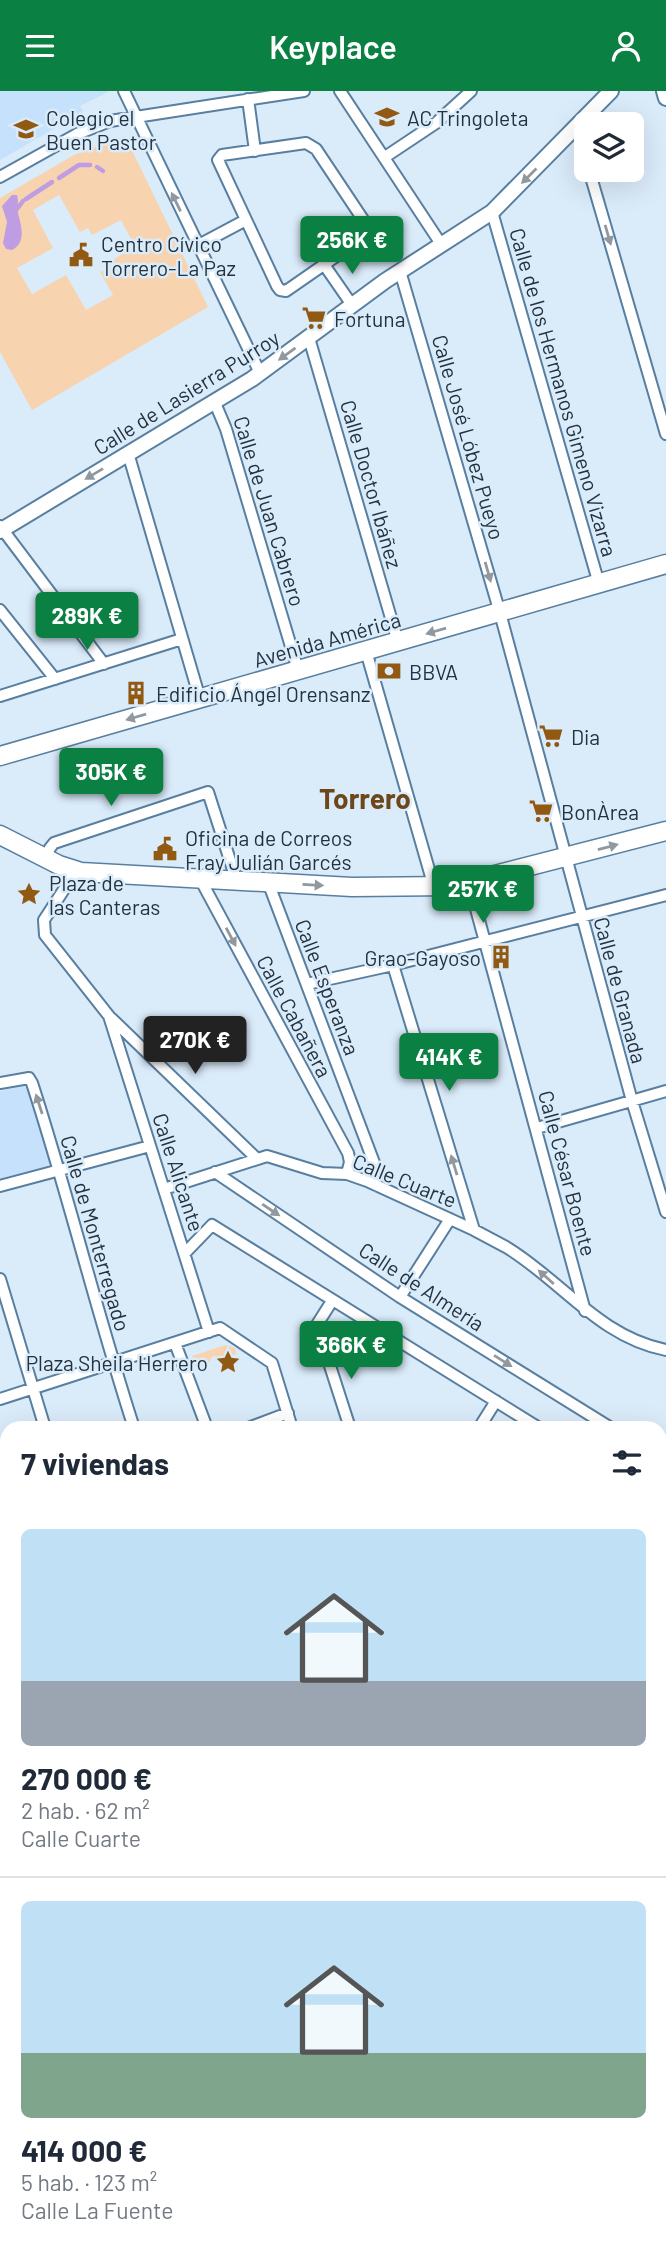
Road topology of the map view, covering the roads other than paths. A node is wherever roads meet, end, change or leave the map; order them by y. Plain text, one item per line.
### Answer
1 (124, 91) edge
2 (304, 91) edge
3 (340, 91) edge
4 (471, 91) edge
5 (664, 91) edge
6 (610, 92) edge
7 (666, 98) edge
8 (248, 100) junction
9 (592, 112) edge
10 (136, 116) junction
11 (574, 131) edge
12 (255, 151) junction
13 (386, 157) junction
14 (0, 177) edge
15 (592, 182) edge
16 (492, 212) junction
17 (244, 221) junction
18 (441, 244) junction
19 (197, 246) junction
20 (325, 266) junction
21 (400, 271) junction
22 (352, 305) junction
23 (309, 338) junction
24 (260, 373) junction
25 (215, 403) junction
26 (666, 434) edge
27 (128, 453) junction
28 (1, 529) edge
29 (666, 565) edge
30 (599, 584) junction
31 (0, 610) edge
32 (500, 613) junction
33 (182, 639) junction
34 (398, 642) junction
35 (366, 651) junction
36 (104, 664) junction
37 (298, 670) junction
38 (55, 679) junction
39 (0, 696) edge
40 (200, 699) junction
41 (0, 756) edge
42 (666, 831) edge
43 (0, 835) edge
44 (46, 858) junction
45 (567, 858) junction
46 (76, 871) junction
47 (199, 877) junction
48 (236, 879) junction
49 (268, 882) junction
50 (469, 883) junction
51 (434, 887) junction
52 (666, 895) edge
53 (581, 917) junction
54 (485, 941) junction
55 (393, 965) junction
56 (307, 984) junction
57 (109, 1016) junction
58 (0, 1083) edge
59 (666, 1091) edge
60 (632, 1101) junction
61 (537, 1128) junction
62 (150, 1146) junction
63 (256, 1158) junction
64 (60, 1170) junction
65 (215, 1172) junction
66 (346, 1174) junction
67 (376, 1185) junction
68 (0, 1186) edge
69 (164, 1189) junction
70 (666, 1212) edge
71 (450, 1219) junction
72 (474, 1230) junction
73 (185, 1253) junction
74 (0, 1279) edge
75 (400, 1297) junction
76 (332, 1301) junction
77 (585, 1311) junction
78 (209, 1332) junction
79 (175, 1343) junction
80 (666, 1350) edge
81 (113, 1364) junction
82 (33, 1389) junction
83 (0, 1399) edge
84 (496, 1401) junction
85 (288, 1413) junction
86 (43, 1421) edge
87 (133, 1421) edge
88 (204, 1421) edge
89 (267, 1421) edge
90 (290, 1421) edge
91 (348, 1421) edge
92 (483, 1421) edge
93 (528, 1421) edge
94 (600, 1421) edge
95 (432, 2261) edge
96 (490, 2261) edge

1 - 10 street
2 - 8 street
3 - 13 street
4 - 13 street
5 - 7 street
6 - 9 street, Calle de Lasierra Purroy
8 - 10 street
8 - 12 street
10 - 14 street
19 -> 10 street
11 -> 16 street, Calle de Lasierra Purroy
12 - 17 street
12 - 20 street
13 - 18 street
15 -> 26 street
16 - 18 street, Calle de Lasierra Purroy
16 - 30 street, Calle de los Hermanos Gimeno Vizarra
17 - 19 street
17 - 20 street
18 - 21 street, Calle de Lasierra Purroy
19 - 24 street
20 - 22 street
21 - 22 street, Calle de Lasierra Purroy
21 -> 32 street, Calle José Lóbez Pueyo
22 - 23 street, Calle de Lasierra Purroy
23 -> 24 street, Calle de Lasierra Purroy
23 - 34 street, Calle Doctor Ibáñez
24 - 25 street, Calle de Lasierra Purroy
25 - 27 street, Calle de Lasierra Purroy
25 - 37 street, Calle de Juan Cabrero
27 -> 28 street, Calle de Lasierra Purroy
27 - 33 street
28 - 36 street
29 - 30 main road, Avenida América
30 - 32 main road, Avenida América
31 - 38 street
32 -> 34 main road, Avenida América
32 - 45 street, Calle José Lóbez Pueyo
33 - 36 street
33 - 40 street
34 - 35 main road, Avenida América
35 - 37 main road, Avenida América
35 - 51 street
36 - 38 street
37 - 40 main road, Avenida América
38 - 39 street
40 -> 41 main road, Avenida América
45 -> 42 main road
43 - 44 main road
44 - 46 main road
44 - 48 street
45 - 50 main road
45 - 53 street, Calle de Granada
46 - 47 main road
46 - 57 street, Calle Alicante
47 - 48 main road
47 -> 66 street, Calle Cabañera
48 - 49 main road
49 -> 51 main road
49 - 56 street, Calle Esperanza
50 - 51 main road
50 - 54 street, Calle César Boente
52 - 53 street
53 - 54 street
53 - 60 street, Calle de Granada
54 - 55 street
54 - 61 street, Calle César Boente
55 - 56 street
72 -> 55 street
56 - 67 street, Calle Esperanza
57 - 62 street, Calle Alicante
57 - 63 street
64 -> 58 street, Calle de Monterregado
59 - 60 street
60 - 61 street
60 - 70 street, Calle de Granada
61 - 77 street, Calle César Boente
62 - 64 street
62 - 69 street, Calle Alicante
63 - 65 street
63 - 66 street, Calle Cuarte
64 - 68 street
64 - 81 street, Calle de Monterregado
65 - 69 street
65 -> 75 street, Calle de Almería
66 - 67 street, Calle Cuarte
67 - 71 street, Calle Cuarte
69 - 73 street, Calle Alicante
71 - 72 street, Calle Cuarte
71 - 75 street
77 -> 72 street, Calle Cuarte
73 - 76 street
73 - 78 street, Calle Alicante
74 - 82 street
75 -> 94 street, Calle de Almería
76 - 84 street
76 - 91 street
77 - 80 street, Calle Cuarte
78 - 79 street
78 - 85 street
79 - 81 street
79 - 88 street
81 - 82 street
81 - 87 street, Calle de Monterregado
82 - 83 street
82 - 86 street
84 - 92 street
84 - 93 street
85 - 89 street
85 - 90 street
95 - 96 street

